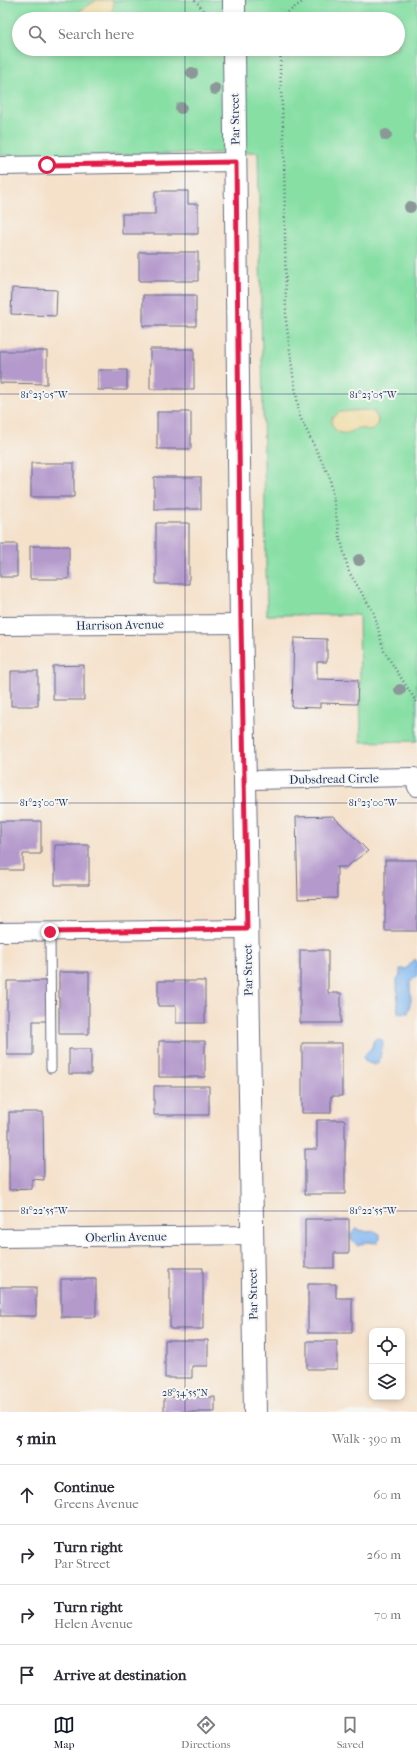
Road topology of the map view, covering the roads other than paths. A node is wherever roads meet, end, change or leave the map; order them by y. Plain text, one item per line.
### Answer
1 (234, 0) edge
2 (234, 12) edge
3 (234, 56) edge
4 (236, 162) junction
5 (0, 166) edge
6 (241, 624) junction
7 (0, 626) edge
8 (245, 780) junction
9 (417, 787) edge
10 (247, 929) junction
11 (0, 932) edge
12 (50, 932) junction
13 (51, 1068) dead end
14 (252, 1235) junction
15 (0, 1238) edge
16 (255, 1412) edge

1 - 2 street
3 - 4 street, Par Street
4 - 5 street
4 - 6 street, Par Street
6 - 7 street, Harrison Avenue
6 - 8 street, Par Street
8 - 9 street, Dubsdread Circle
8 - 10 street, Par Street
10 - 12 street
10 - 14 street, Par Street
11 - 12 street
12 - 13 lane
14 - 15 street, Oberlin Avenue
14 - 16 street, Par Street

